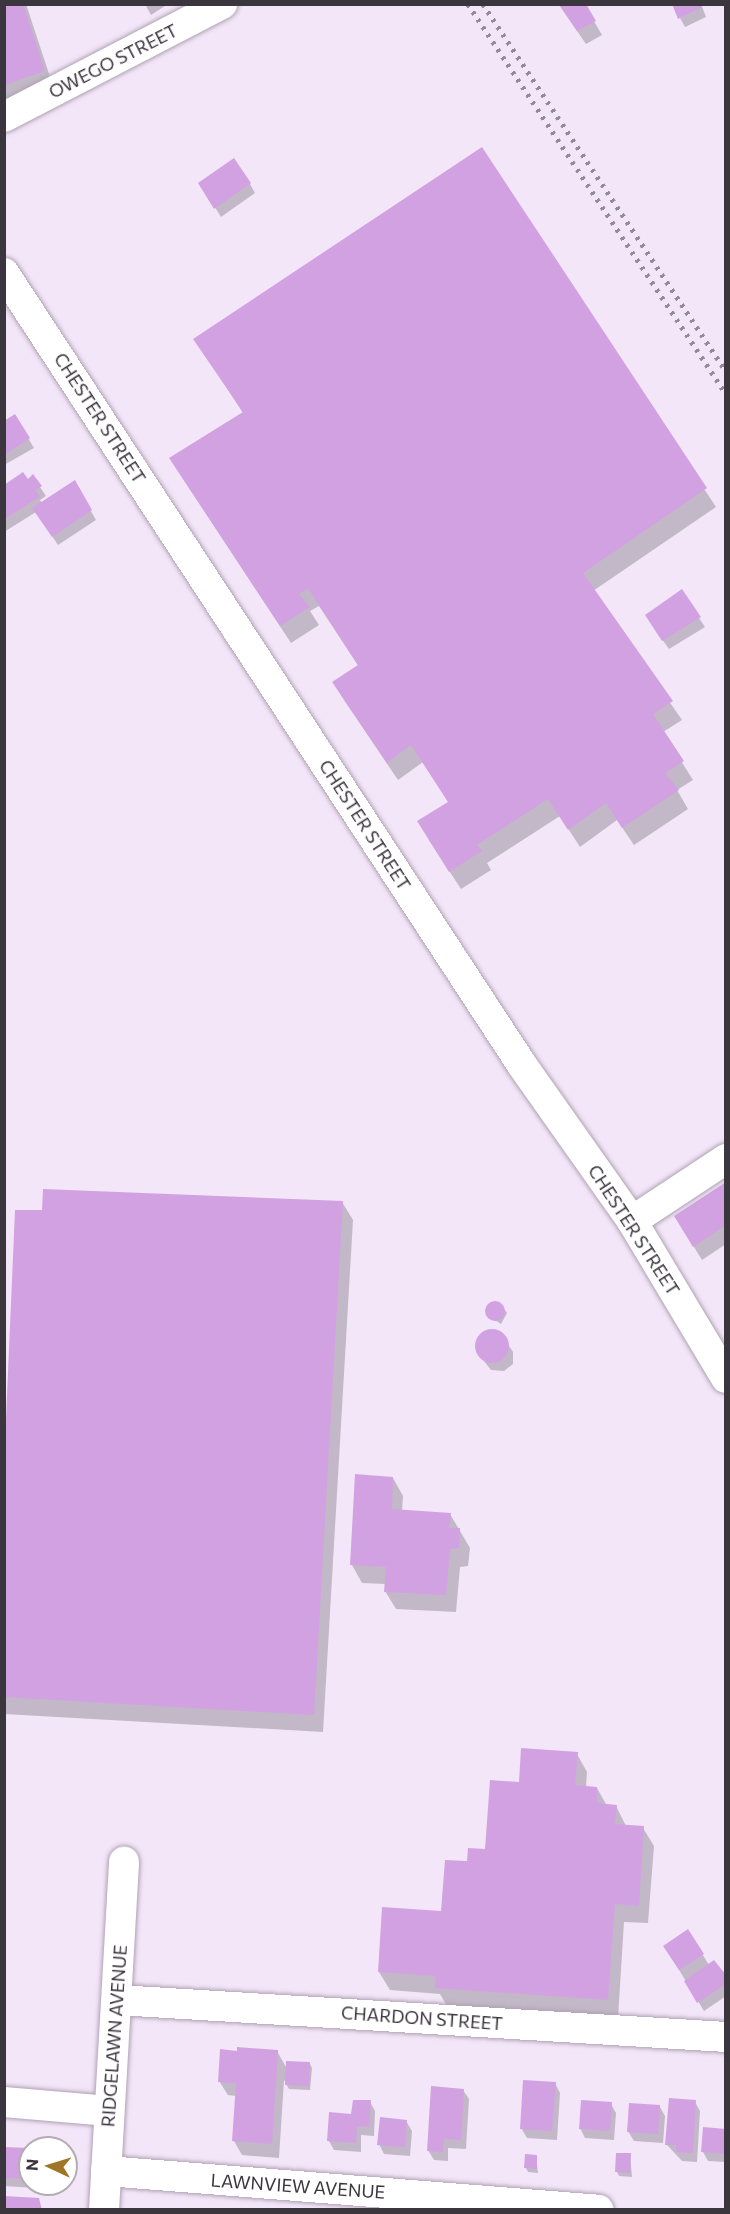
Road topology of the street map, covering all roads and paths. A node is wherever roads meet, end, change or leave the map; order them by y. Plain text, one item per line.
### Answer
1 (222, 4) edge
2 (4, 117) edge
3 (4, 273) edge
4 (726, 1159) edge
5 (632, 1221) junction
6 (726, 1378) edge
7 (124, 1862) dead end
8 (118, 2000) junction
9 (726, 2037) edge
10 (4, 2102) edge
11 (110, 2111) junction
12 (106, 2171) junction
13 (104, 2210) edge
14 (598, 2210) edge

1 - 2 street, OWEGO STREET
3 - 5 street, CHESTER STREET
4 - 5 street
5 - 6 street, CHESTER STREET
7 - 8 street, RIDGELAWN AVENUE
8 - 9 street, CHARDON STREET
8 - 11 street, RIDGELAWN AVENUE
10 - 11 street
11 - 12 street, RIDGELAWN AVENUE
12 - 13 street, RIDGELAWN AVENUE
12 - 14 street, LAWNVIEW AVENUE

